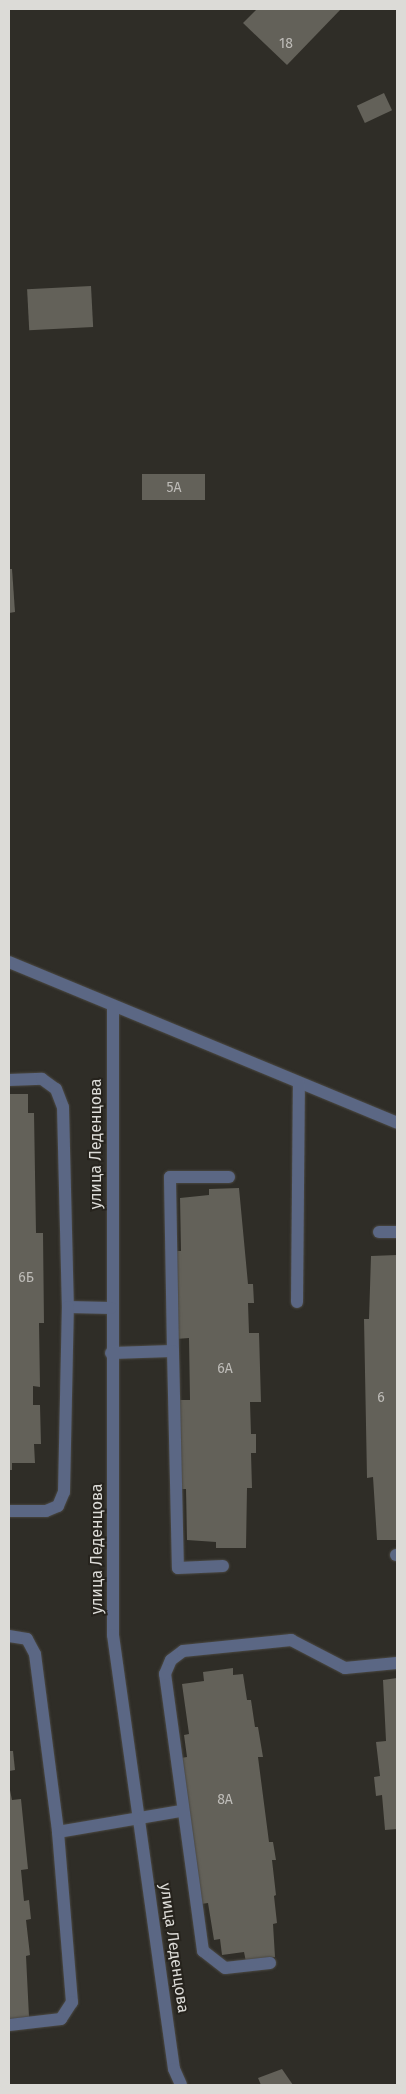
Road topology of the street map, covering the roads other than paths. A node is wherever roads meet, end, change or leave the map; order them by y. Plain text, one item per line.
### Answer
1 (9, 962) edge
2 (113, 1007) junction
3 (9, 1080) edge
4 (298, 1083) junction
5 (397, 1123) edge
6 (229, 1176) dead end
7 (379, 1232) dead end
8 (397, 1232) edge
9 (297, 1302) dead end
10 (68, 1307) junction
11 (111, 1308) junction
12 (173, 1351) junction
13 (111, 1353) junction
14 (9, 1510) edge
15 (223, 1566) dead end
16 (9, 1636) edge
17 (397, 1663) edge
18 (182, 1811) junction
19 (140, 1818) junction
20 (58, 1832) junction
21 (270, 1963) dead end
22 (9, 2025) edge
23 (181, 2085) edge

1 - 2 street
2 - 4 street
2 - 11 street, улица Леденцова
3 - 10 street
4 - 5 street
4 - 9 street
6 - 12 street
7 - 8 street
10 - 11 street
10 - 14 street
11 - 13 street, улица Леденцова
12 - 13 street
12 - 15 street
13 - 19 street, улица Леденцова
16 - 20 street
17 - 18 street
18 - 19 street
18 - 21 street
19 - 20 street
19 - 23 street, улица Леденцова
20 - 22 street

